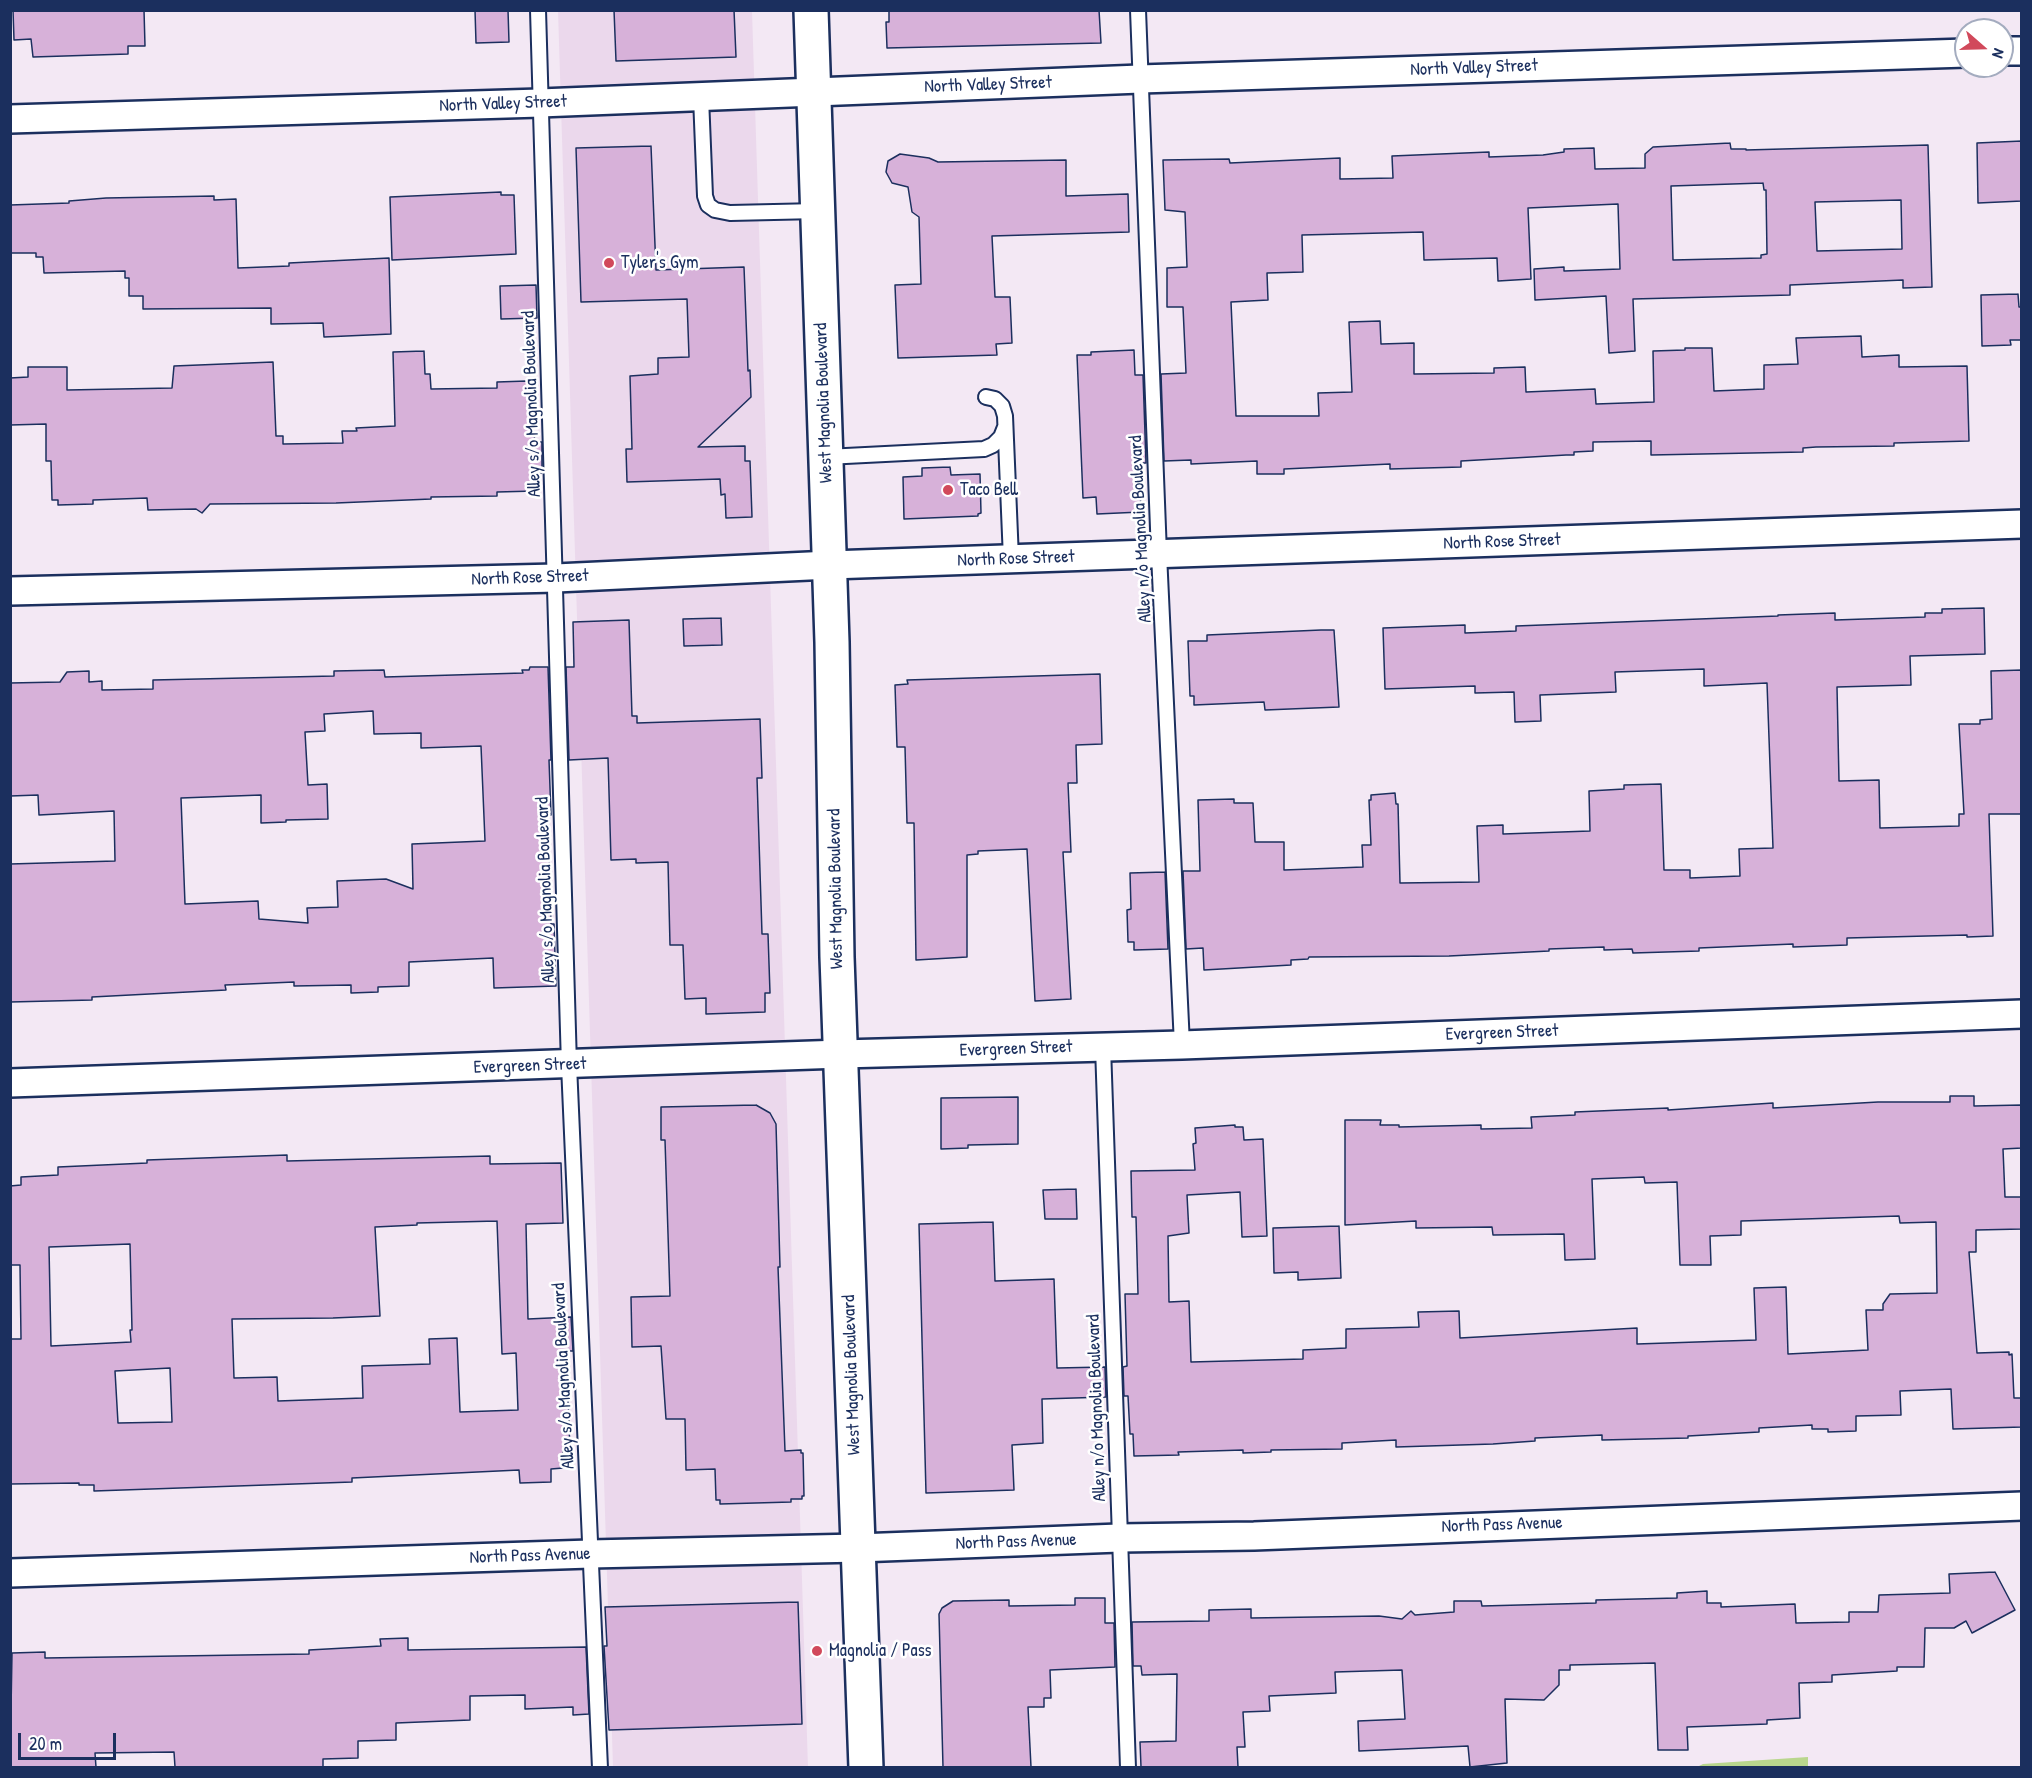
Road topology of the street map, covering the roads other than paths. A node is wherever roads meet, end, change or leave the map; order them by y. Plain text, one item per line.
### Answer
1 (538, 10) edge
2 (811, 10) edge
3 (1138, 10) edge
4 (1954, 53) edge
5 (1140, 79) junction
6 (815, 91) junction
7 (701, 97) junction
8 (540, 103) junction
9 (10, 119) edge
10 (818, 211) junction
11 (986, 397) dead end
12 (1005, 427) junction
13 (826, 457) junction
14 (2022, 524) edge
15 (1159, 554) junction
16 (1011, 559) junction
17 (830, 565) junction
18 (556, 578) junction
19 (10, 591) edge
20 (2022, 1014) edge
21 (1182, 1045) junction
22 (1103, 1047) junction
23 (841, 1054) junction
24 (569, 1065) junction
25 (10, 1083) edge
26 (2022, 1506) edge
27 (1119, 1538) junction
28 (858, 1548) junction
29 (590, 1554) junction
30 (10, 1573) edge
31 (600, 1767) edge
32 (866, 1767) edge
33 (1128, 1767) edge

1 - 8 lane, Alley s/o Magnolia Boulevard
2 - 6 main road, West Magnolia Boulevard
3 - 5 lane, Alley n/o Magnolia Boulevard
4 - 5 street, North Valley Street
5 - 6 street, North Valley Street
5 - 15 lane, Alley n/o Magnolia Boulevard
6 - 7 street, North Valley Street
6 - 10 main road, West Magnolia Boulevard
7 - 8 street, North Valley Street
7 - 10 lane
8 - 9 street, North Valley Street
8 - 18 lane, Alley s/o Magnolia Boulevard
10 - 13 main road, West Magnolia Boulevard
11 - 12 lane
12 - 13 lane
12 - 16 lane
13 - 17 main road, West Magnolia Boulevard
14 - 15 street, North Rose Street
15 - 16 street, North Rose Street
15 - 21 lane, Alley n/o Magnolia Boulevard
16 - 17 street, North Rose Street
17 - 18 street, North Rose Street
17 - 23 main road, West Magnolia Boulevard
18 - 19 street, North Rose Street
18 - 24 lane, Alley s/o Magnolia Boulevard
20 - 21 street, Evergreen Street
21 - 22 street, Evergreen Street
22 - 23 street, Evergreen Street
22 - 27 lane, Alley n/o Magnolia Boulevard
23 - 24 street, Evergreen Street
23 - 28 main road, West Magnolia Boulevard
24 - 25 street, Evergreen Street
24 - 29 lane, Alley s/o Magnolia Boulevard
26 - 27 street, North Pass Avenue
27 - 28 street, North Pass Avenue
27 - 33 lane, Alley n/o Magnolia Boulevard
28 - 29 street, North Pass Avenue
28 - 32 main road, West Magnolia Boulevard
29 - 30 street, North Pass Avenue
29 - 31 lane, Alley s/o Magnolia Boulevard

